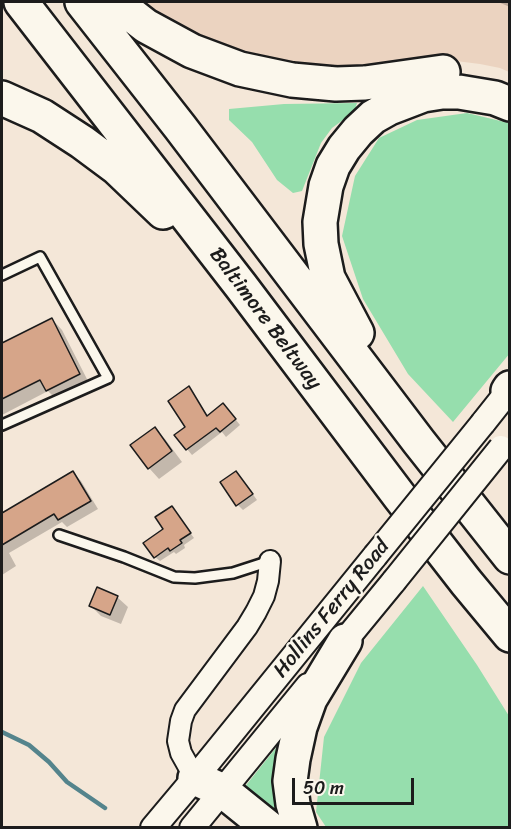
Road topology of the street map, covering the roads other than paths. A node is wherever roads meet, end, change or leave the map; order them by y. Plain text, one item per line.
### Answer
1 (21, 2) edge
2 (82, 2) edge
3 (115, 2) edge
4 (510, 81) edge
5 (2, 98) edge
6 (510, 104) edge
7 (2, 275) edge
8 (241, 286) junction
9 (509, 389) edge
10 (2, 425) edge
11 (419, 442) junction
12 (505, 442) edge
13 (59, 535) dead end
14 (510, 557) edge
15 (270, 561) joint
16 (466, 582) junction
17 (510, 635) edge
18 (345, 641) junction
19 (510, 656) edge
20 (205, 801) edge
21 (153, 828) edge
22 (236, 828) edge
23 (269, 828) edge
24 (300, 828) edge

1 - 8 highway, Baltimore Beltway
2 - 11 highway
3 - 4 highway
5 - 8 highway
6 - 11 highway
7 - 10 lane
8 - 16 highway, Baltimore Beltway
9 - 20 street, Hollins Ferry Road, bridge
11 - 14 highway
12 - 18 street, Hollins Ferry Road, bridge
13 - 15 lane
15 - 20 street
16 - 17 highway, Baltimore Beltway
16 - 19 highway
18 - 20 street, Hollins Ferry Road
18 - 24 highway
20 - 21 street, Hollins Ferry Road
20 - 22 highway
20 - 23 highway

